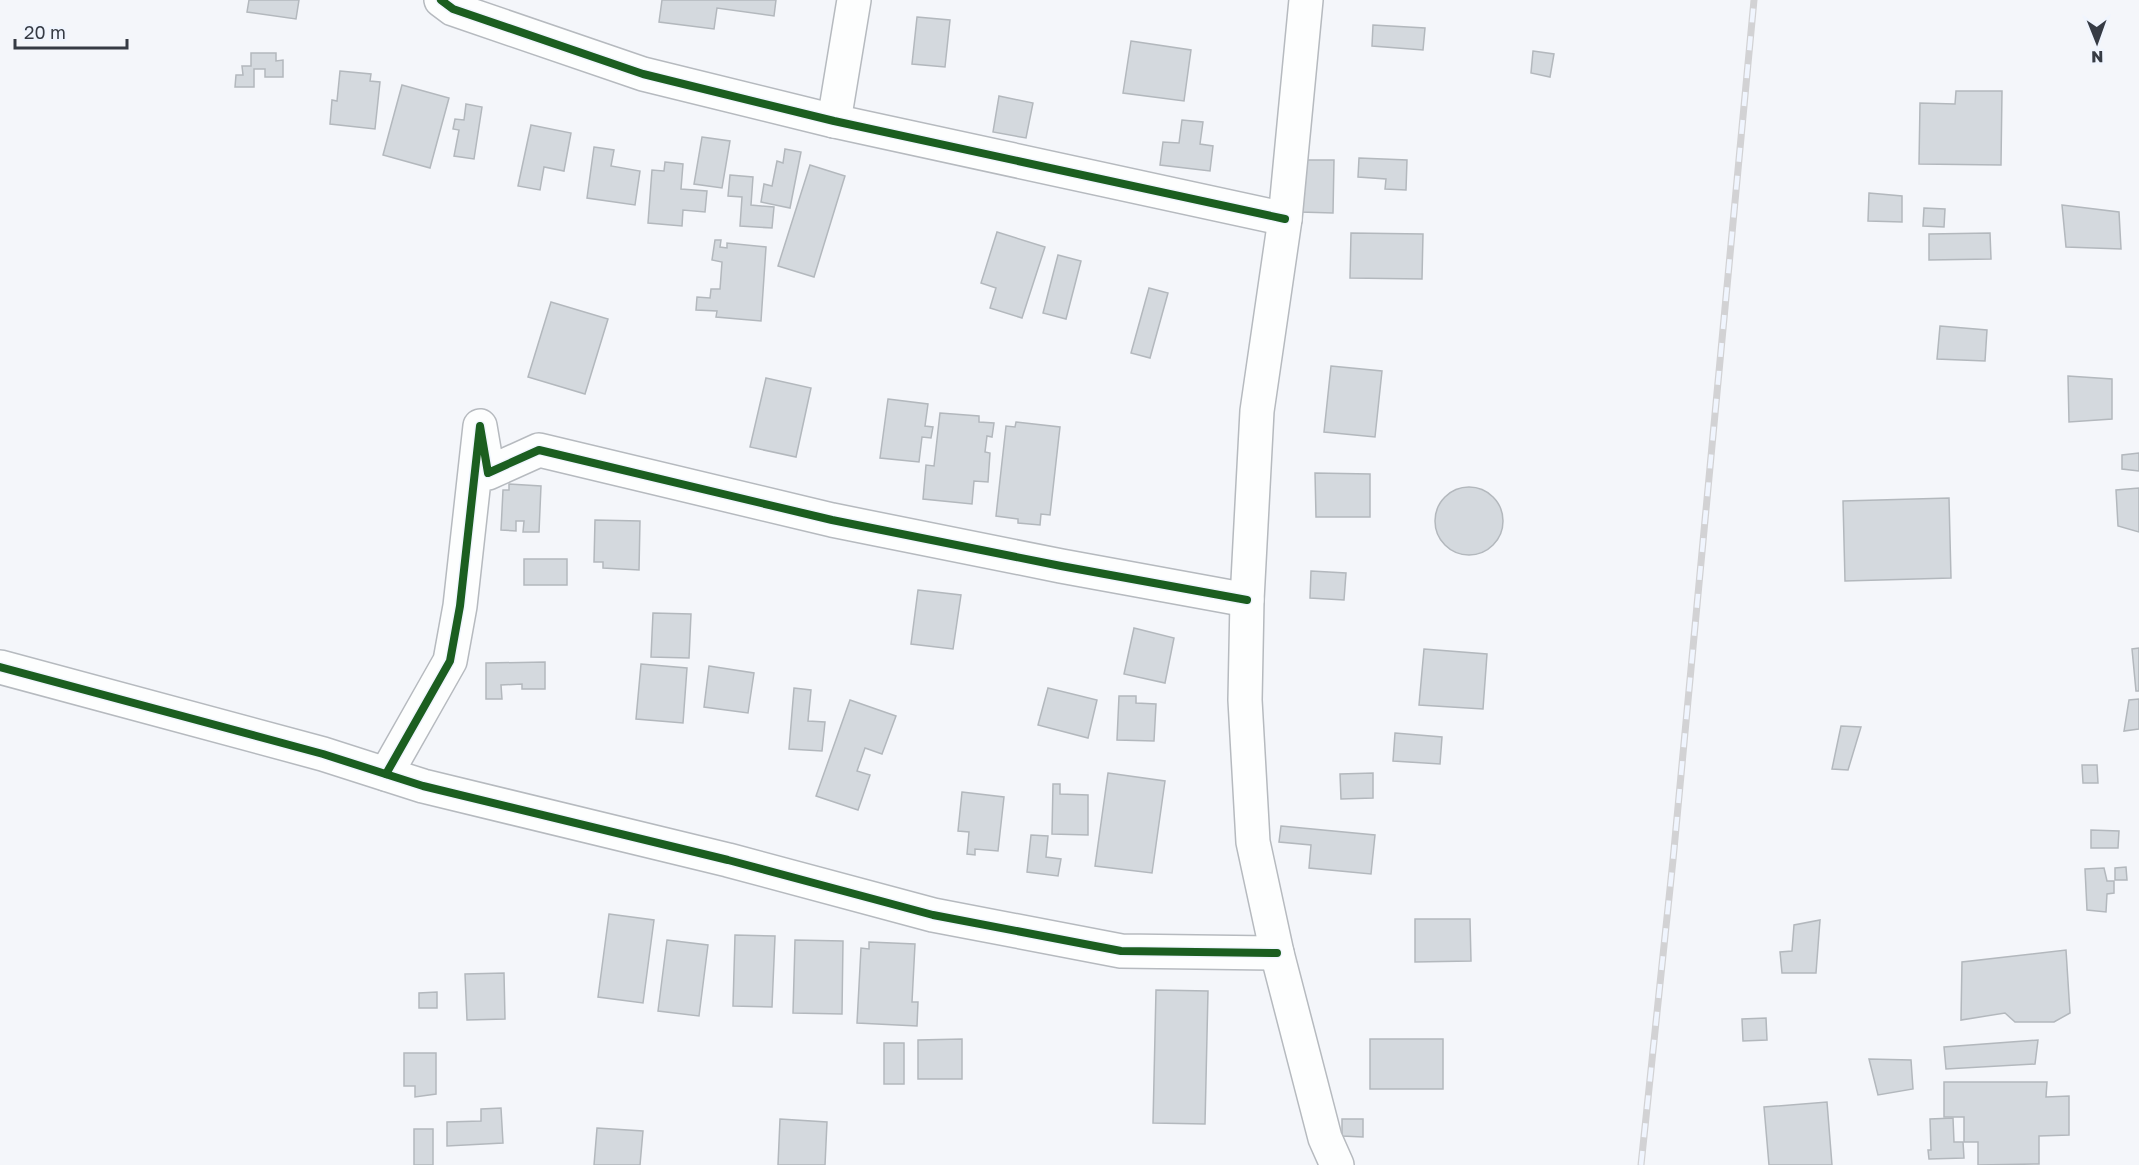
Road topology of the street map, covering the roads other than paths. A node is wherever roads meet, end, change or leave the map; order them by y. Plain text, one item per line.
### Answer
1 (441, 0) edge
2 (854, 0) edge
3 (1306, 0) edge
4 (834, 121) junction
5 (1286, 219) junction
6 (1247, 600) junction
7 (0, 667) edge
8 (386, 774) junction
9 (1277, 953) junction
10 (1338, 1165) edge

1 - 4 street
2 - 4 street
3 - 5 street
4 - 5 street
5 - 6 street
6 - 8 street
6 - 9 street
7 - 8 street
8 - 9 street
9 - 10 street

